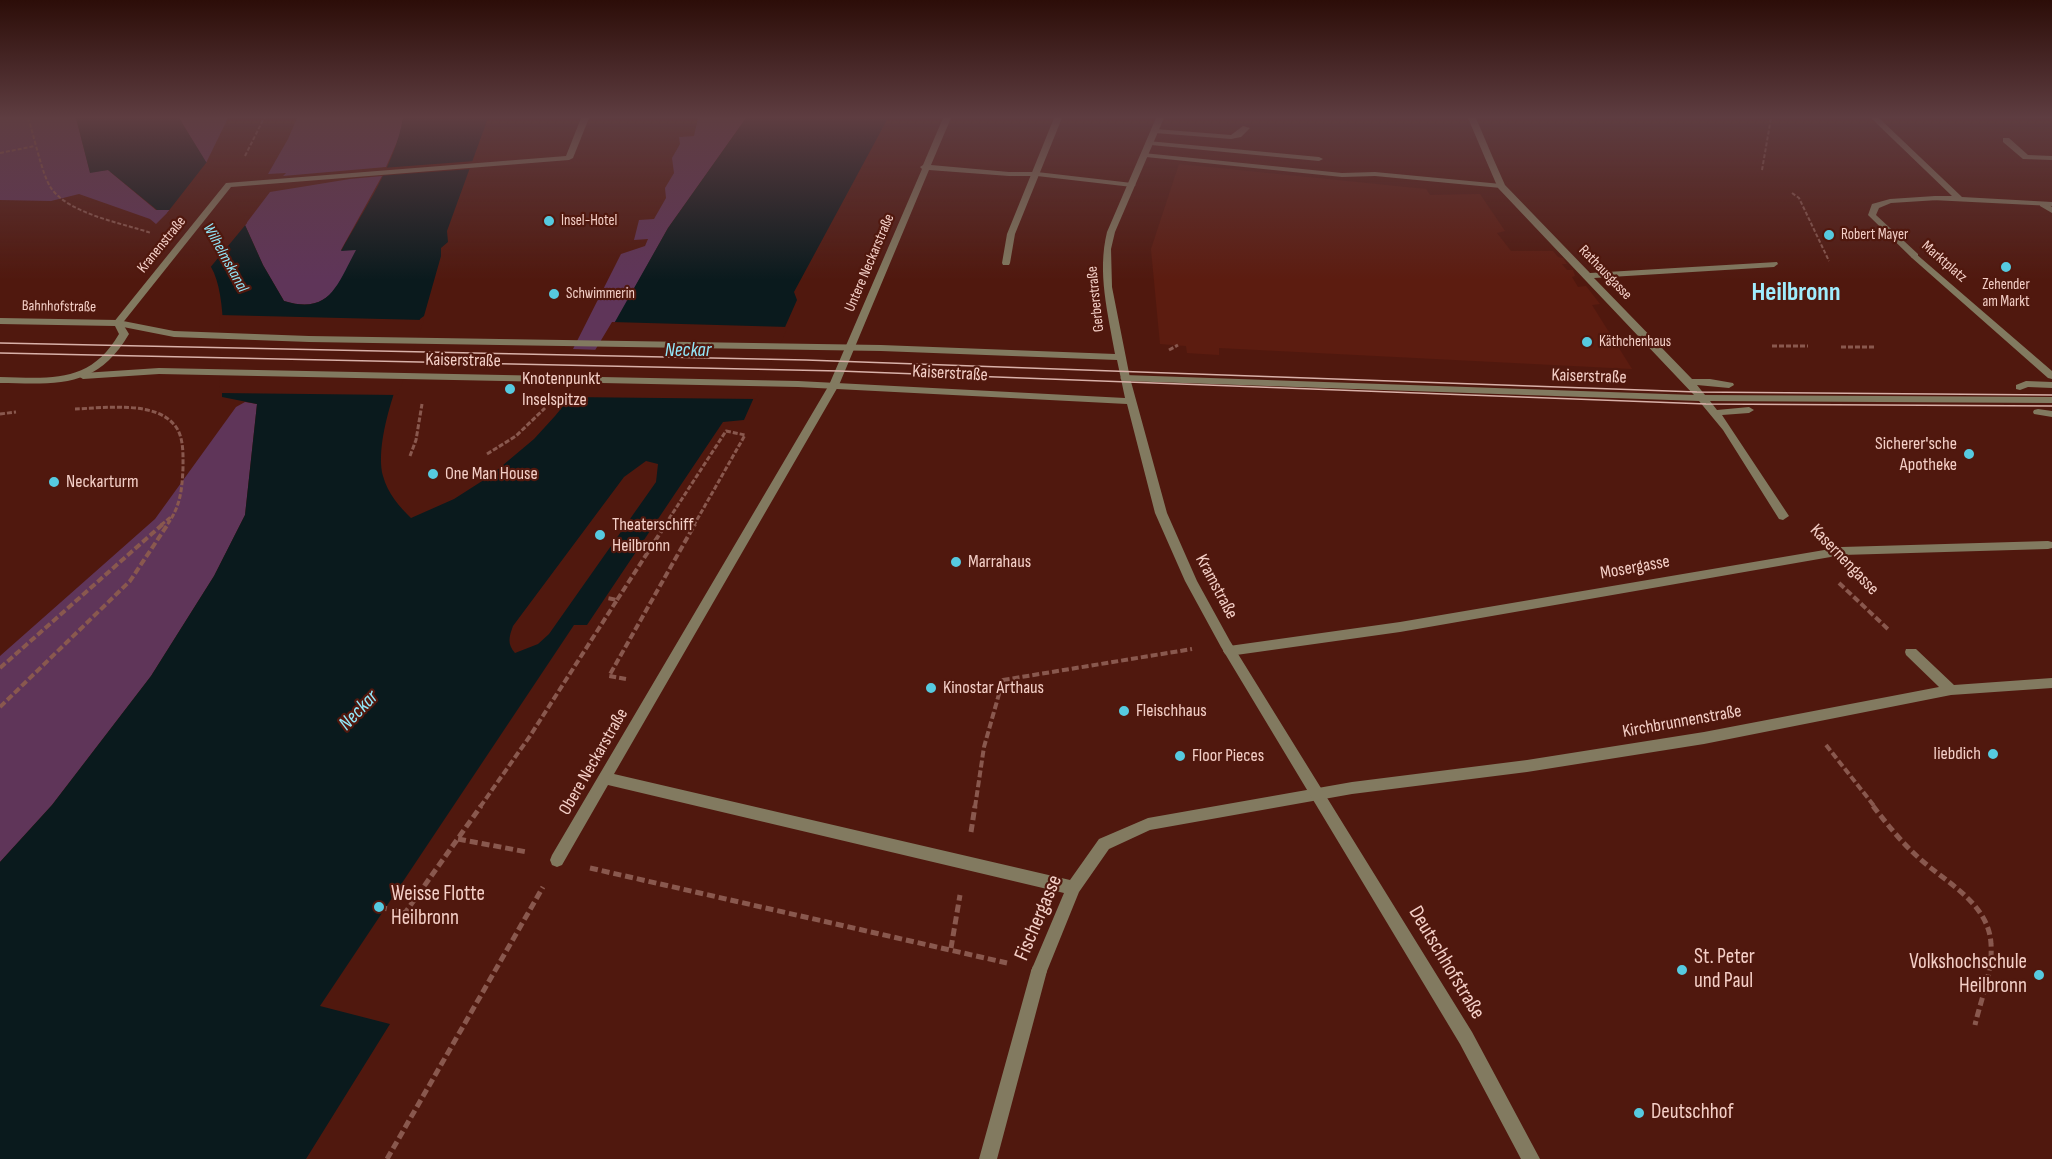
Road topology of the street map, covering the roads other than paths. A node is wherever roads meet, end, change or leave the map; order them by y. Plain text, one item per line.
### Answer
1 (377, 172) edge
2 (922, 172) edge
3 (986, 172) edge
4 (1138, 172) edge
5 (1313, 172) edge
6 (1495, 172) edge
7 (1931, 172) edge
8 (1037, 174) junction
9 (1132, 184) junction
10 (1501, 186) junction
11 (1959, 199) junction
12 (2048, 204) edge
13 (2052, 211) edge
14 (1006, 264) dead end
15 (1774, 264) dead end
16 (1587, 276) junction
17 (0, 321) edge
18 (118, 323) junction
19 (848, 349) junction
20 (1120, 357) junction
21 (83, 376) junction
22 (2052, 376) edge
23 (1125, 378) junction
24 (0, 380) edge
25 (1689, 382) junction
26 (834, 385) junction
27 (1729, 385) dead end
28 (2052, 385) edge
29 (2020, 387) dead end
30 (1702, 398) junction
31 (2052, 400) edge
32 (1131, 401) junction
33 (1749, 410) dead end
34 (1714, 412) junction
35 (2038, 412) dead end
36 (2052, 414) edge
37 (1783, 516) dead end
38 (2048, 545) dead end
39 (1227, 647) junction
40 (1911, 652) road end
41 (2052, 683) edge
42 (1951, 690) junction
43 (605, 778) junction
44 (1317, 794) junction
45 (558, 860) road end
46 (1073, 888) junction
47 (988, 1159) edge
48 (1531, 1159) edge

1 - 18 street, Kranenstraße
2 - 19 street, Untere Neckarstraße
3 - 8 street
4 - 9 street, Gerberstraße
5 - 10 street
6 - 10 street, Rathausgasse
7 - 11 street
8 - 9 street
8 - 14 street
9 - 20 street, Gerberstraße
10 - 16 street, Rathausgasse
11 - 12 street
11 - 22 street, Marktplatz
12 - 13 street
15 - 16 street
16 - 25 street, Rathausgasse
17 - 18 street, Bahnhofstraße
18 - 19 street, Kaiserstraße
18 - 21 street
19 - 20 street, Kaiserstraße
19 - 26 street, Untere Neckarstraße
20 - 23 street, Gerberstraße
21 - 24 street, Kaiserstraße
21 - 26 street, Kaiserstraße
23 - 30 street, Kaiserstraße
23 - 32 street, Kramstraße
25 - 27 street
25 - 30 street, Rathausgasse
26 - 32 street, Kaiserstraße
26 - 43 street, Obere Neckarstraße
28 - 29 street
30 - 31 street, Kaiserstraße
30 - 34 street, Rathausgasse
32 - 39 street, Kramstraße
33 - 34 street
34 - 37 street, Rathausgasse
35 - 36 street
38 - 39 street, Mosergasse
39 - 44 street, Kramstraße
40 - 42 street
41 - 42 street, Kirchbrunnenstraße
42 - 44 street, Kirchbrunnenstraße
43 - 45 street, Obere Neckarstraße
43 - 46 street
44 - 46 street, Fischergasse
44 - 48 street, Deutschhofstraße
46 - 47 street, Fischergasse

